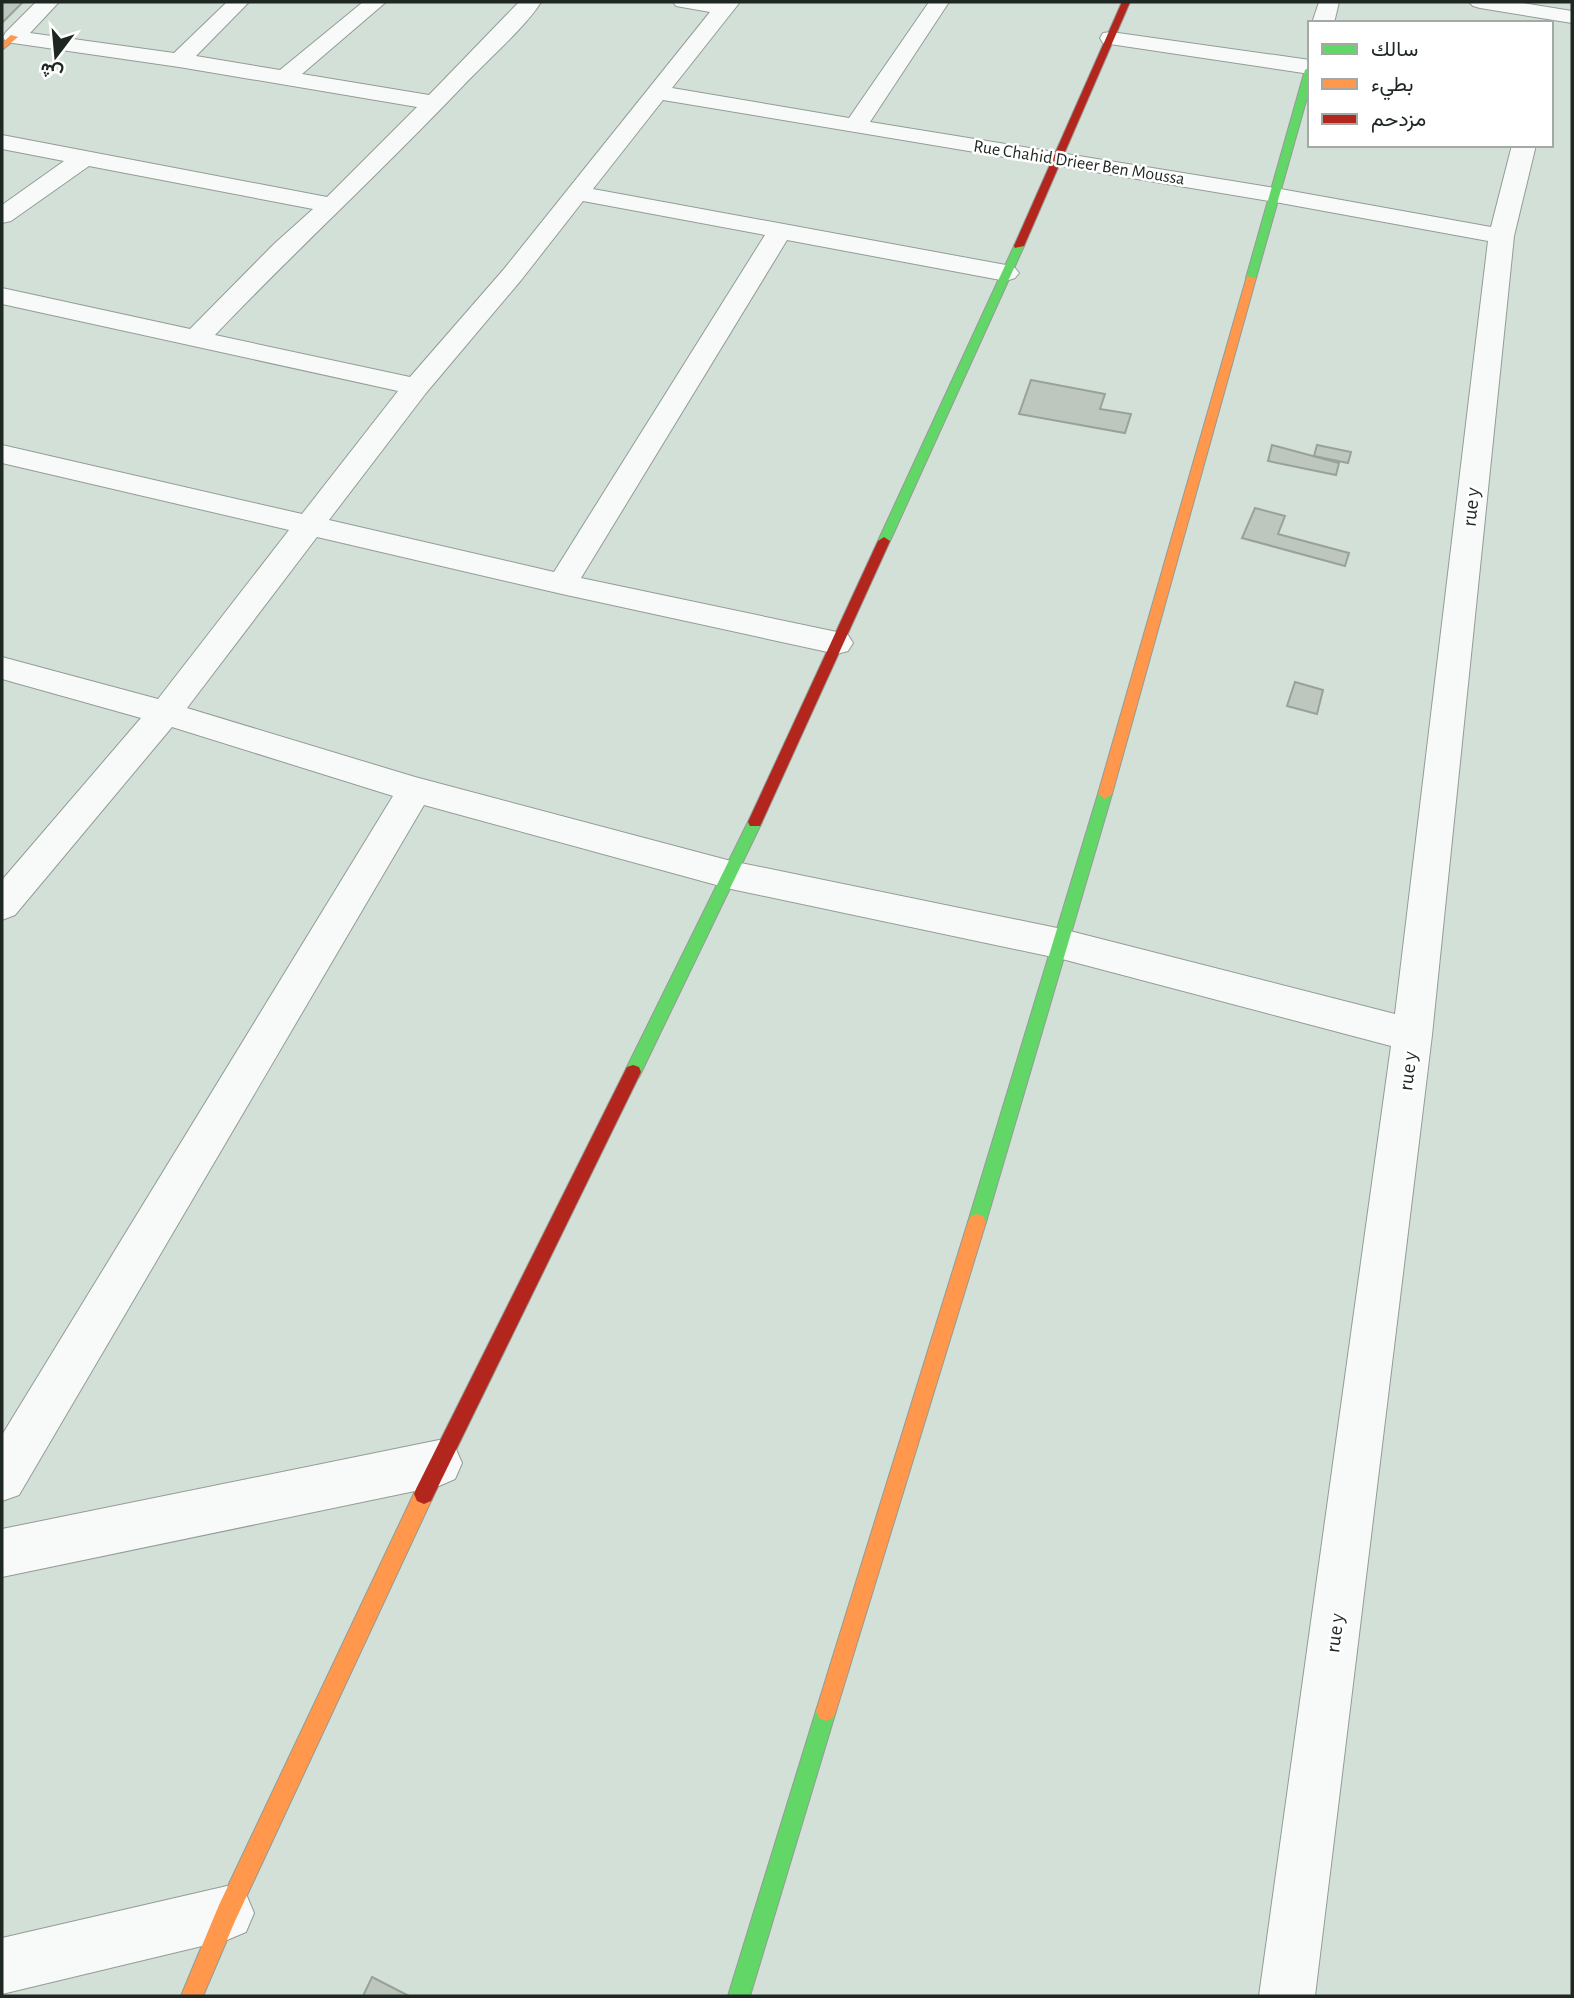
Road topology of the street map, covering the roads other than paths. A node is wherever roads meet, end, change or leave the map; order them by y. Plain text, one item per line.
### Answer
1 (48, 2) edge
2 (239, 2) edge
3 (376, 2) edge
4 (531, 2) edge
5 (683, 2) edge
6 (939, 2) edge
7 (1126, 2) edge
8 (1329, 2) edge
9 (1480, 2) edge
10 (727, 4) edge
11 (1562, 11) edge
12 (1324, 21) edge
13 (1553, 31) edge
14 (1111, 38) junction
15 (6, 40) edge
16 (179, 60) junction
17 (1308, 69) edge
18 (1308, 76) edge
19 (283, 79) junction
20 (656, 92) junction
21 (434, 103) junction
22 (856, 125) junction
23 (2, 142) edge
24 (1524, 147) edge
25 (84, 158) junction
26 (1058, 161) junction
27 (577, 193) junction
28 (1275, 195) junction
29 (332, 205) junction
30 (2, 216) edge
31 (780, 231) junction
32 (1502, 236) junction
33 (1006, 273) junction
34 (2, 296) edge
35 (196, 339) junction
36 (416, 387) junction
37 (2, 454) edge
38 (307, 524) junction
39 (562, 584) junction
40 (836, 643) junction
41 (2, 668) edge
42 (165, 713) junction
43 (415, 790) junction
44 (731, 875) junction
45 (2, 905) edge
46 (1062, 944) junction
47 (1412, 1035) junction
48 (439, 1463) junction
49 (2, 1478) edge
50 (2, 1553) edge
51 (228, 1913) junction
52 (2, 1966) edge
53 (192, 1996) edge
54 (739, 1996) edge
55 (1287, 1996) edge

1 - 15 street
2 - 16 street
3 - 19 street
4 - 21 street
5 - 10 street
6 - 22 street
7 - 14 street
8 - 12 street
9 - 11 street
10 - 20 street
11 - 13 street
14 - 17 street
14 - 26 street
15 - 16 street
16 - 19 street
18 - 28 street
19 - 21 street
20 - 22 street, Rue Chahid Drieer Ben Moussa
20 - 27 street
21 - 29 street
22 - 26 street, Rue Chahid Drieer Ben Moussa
23 - 25 street
24 - 32 street, rue y
25 - 29 street
25 - 30 street
26 - 28 street, Rue Chahid Drieer Ben Moussa
26 - 33 street
27 - 31 street
27 - 36 street
28 - 32 street, Rue Chahid Drieer Ben Moussa
28 - 46 street
29 - 35 street
31 - 33 street
31 - 39 street
32 - 47 street, rue y
33 - 40 street
34 - 35 street
35 - 36 street
36 - 38 street
37 - 38 street
38 - 39 street
38 - 42 street
39 - 40 street
40 - 44 street
41 - 42 street
42 - 43 street
42 - 45 street
43 - 44 street
43 - 49 street
44 - 46 street
44 - 48 street
46 - 47 street
46 - 54 street
47 - 55 street, rue y
48 - 50 street
48 - 51 street
51 - 52 street
51 - 53 street

